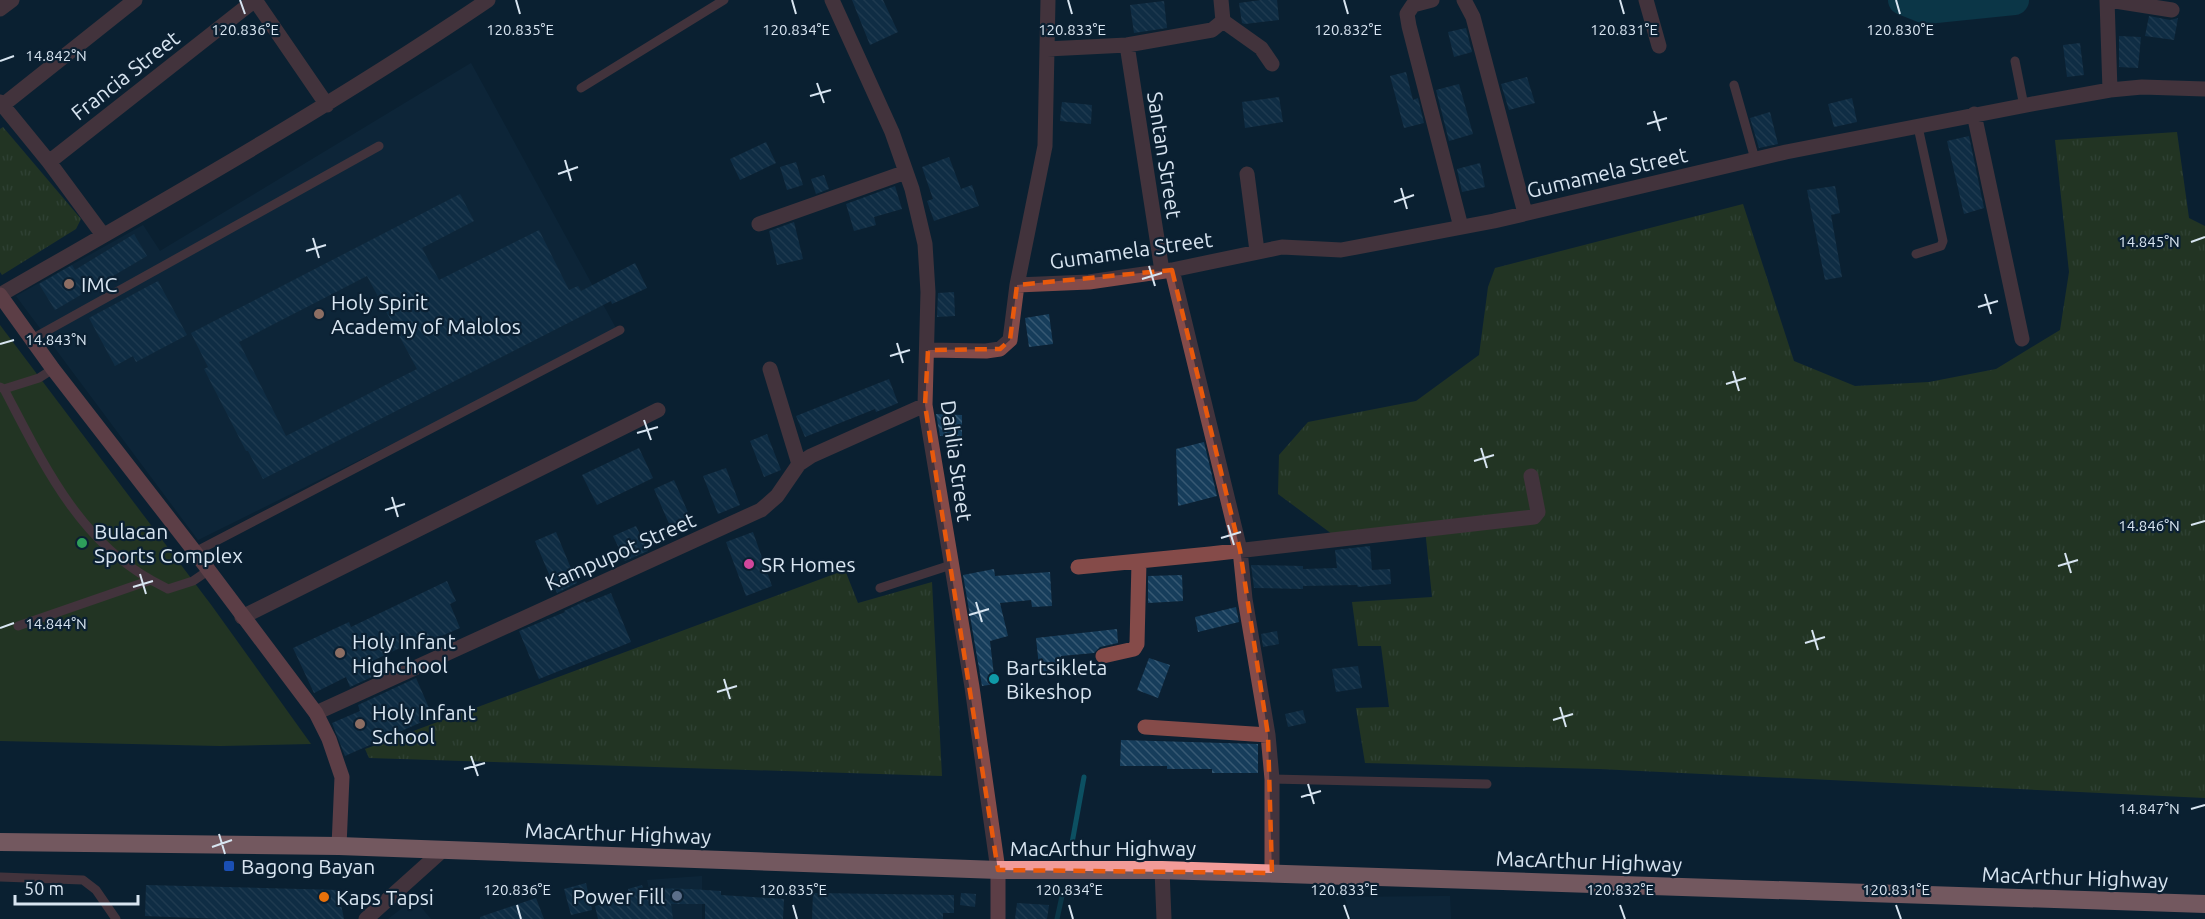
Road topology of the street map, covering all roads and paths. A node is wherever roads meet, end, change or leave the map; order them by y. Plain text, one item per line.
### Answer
1 (12, 0) edge
2 (135, 0) edge
3 (255, 0) edge
4 (488, 0) edge
5 (724, 0) edge
6 (832, 0) edge
7 (1048, 0) edge
8 (1221, 0) edge
9 (1432, 0) edge
10 (1464, 0) edge
11 (1646, 0) edge
12 (2108, 0) edge
13 (0, 9) edge
14 (2172, 10) dead end
15 (1223, 21) junction
16 (1127, 45) junction
17 (1659, 46) dead end
18 (1047, 49) junction
19 (2015, 61) dead end
20 (1272, 64) dead end
21 (1734, 85) dead end
22 (581, 88) dead end
23 (2110, 90) junction
24 (2205, 90) edge
25 (1, 103) edge
26 (327, 105) junction
27 (2024, 106) junction
28 (1974, 114) junction
29 (1918, 127) junction
30 (379, 146) dead end
31 (1755, 159) junction
32 (49, 162) junction
33 (906, 172) junction
34 (1247, 174) dead end
35 (1526, 213) junction
36 (759, 224) dead end
37 (1461, 227) junction
38 (103, 235) junction
39 (1257, 251) junction
40 (1916, 254) dead end
41 (1167, 271) junction
42 (1017, 285) junction
43 (0, 295) edge
44 (620, 330) dead end
45 (32, 339) junction
46 (2022, 339) dead end
47 (928, 350) junction
48 (53, 369) junction
49 (770, 369) dead end
50 (2, 388) edge
51 (925, 405) junction
52 (658, 410) dead end
53 (799, 464) junction
54 (1530, 476) dead end
55 (1240, 550) junction
56 (195, 552) junction
57 (1139, 562) junction
58 (951, 565) junction
59 (1078, 567) dead end
60 (209, 570) junction
61 (151, 580) junction
62 (880, 588) dead end
63 (242, 617) junction
64 (18, 626) dead end
65 (1103, 656) dead end
66 (316, 713) junction
67 (1145, 727) dead end
68 (1268, 735) junction
69 (1272, 780) junction
70 (1486, 784) dead end
71 (0, 842) edge
72 (339, 846) junction
73 (444, 849) junction
74 (998, 870) junction
75 (1162, 870) junction
76 (1272, 873) junction
77 (0, 877) edge
78 (2205, 904) edge
79 (116, 919) edge
80 (366, 919) edge
81 (998, 919) edge
82 (1164, 919) edge

1 - 13 street
2 - 25 street
3 - 26 street
3 - 32 street, Francia Street
4 - 26 street
5 - 22 lane
6 - 33 street, Dahlia Street
7 - 18 street
8 - 15 street
9 - 37 street
10 - 35 street
11 - 17 street
12 - 14 street
12 - 23 street
15 - 16 street
15 - 20 street
16 - 18 street
16 - 41 street, Santan Street
18 - 42 street
19 - 27 lane
21 - 31 lane
23 - 24 street, Gumamela Street
23 - 27 street, Gumamela Street
25 - 32 street
26 - 38 street
27 - 28 street, Gumamela Street
28 - 29 street, Gumamela Street
28 - 46 street
29 - 31 street, Gumamela Street
29 - 40 lane
30 - 45 lane
31 - 35 street, Gumamela Street
32 - 38 street
33 - 36 street
33 - 47 street, Dahlia Street
34 - 39 street
35 - 37 street, Gumamela Street
37 - 39 street, Gumamela Street
38 - 43 street
39 - 41 street, Gumamela Street
41 - 42 street, Gumamela Street
41 - 55 street, Santan Street
42 - 47 street
43 - 45 street
44 - 56 lane
45 - 48 street
47 - 51 street, Dahlia Street
48 - 50 lane
48 - 56 street
49 - 53 street
50 - 61 lane
51 - 53 street, Kampupot Street
51 - 58 street, Dahlia Street
52 - 63 street
53 - 66 street, Kampupot Street
54 - 55 street
55 - 57 street
55 - 68 street, Santan Street
56 - 60 street
57 - 59 street
57 - 65 street
58 - 62 lane
58 - 74 street, Dahlia Street
60 - 61 lane
60 - 63 street
61 - 64 lane
63 - 66 street
66 - 72 street
67 - 68 street
68 - 69 street, Santan Street
69 - 70 lane
69 - 76 street, Santan Street
71 - 72 highway, MacArthur Highway
72 - 73 highway, MacArthur Highway
73 - 74 highway, MacArthur Highway
73 - 80 street
74 - 75 highway, MacArthur Highway
74 - 81 street
75 - 76 highway, MacArthur Highway
75 - 82 street
76 - 78 highway, MacArthur Highway
77 - 79 lane

